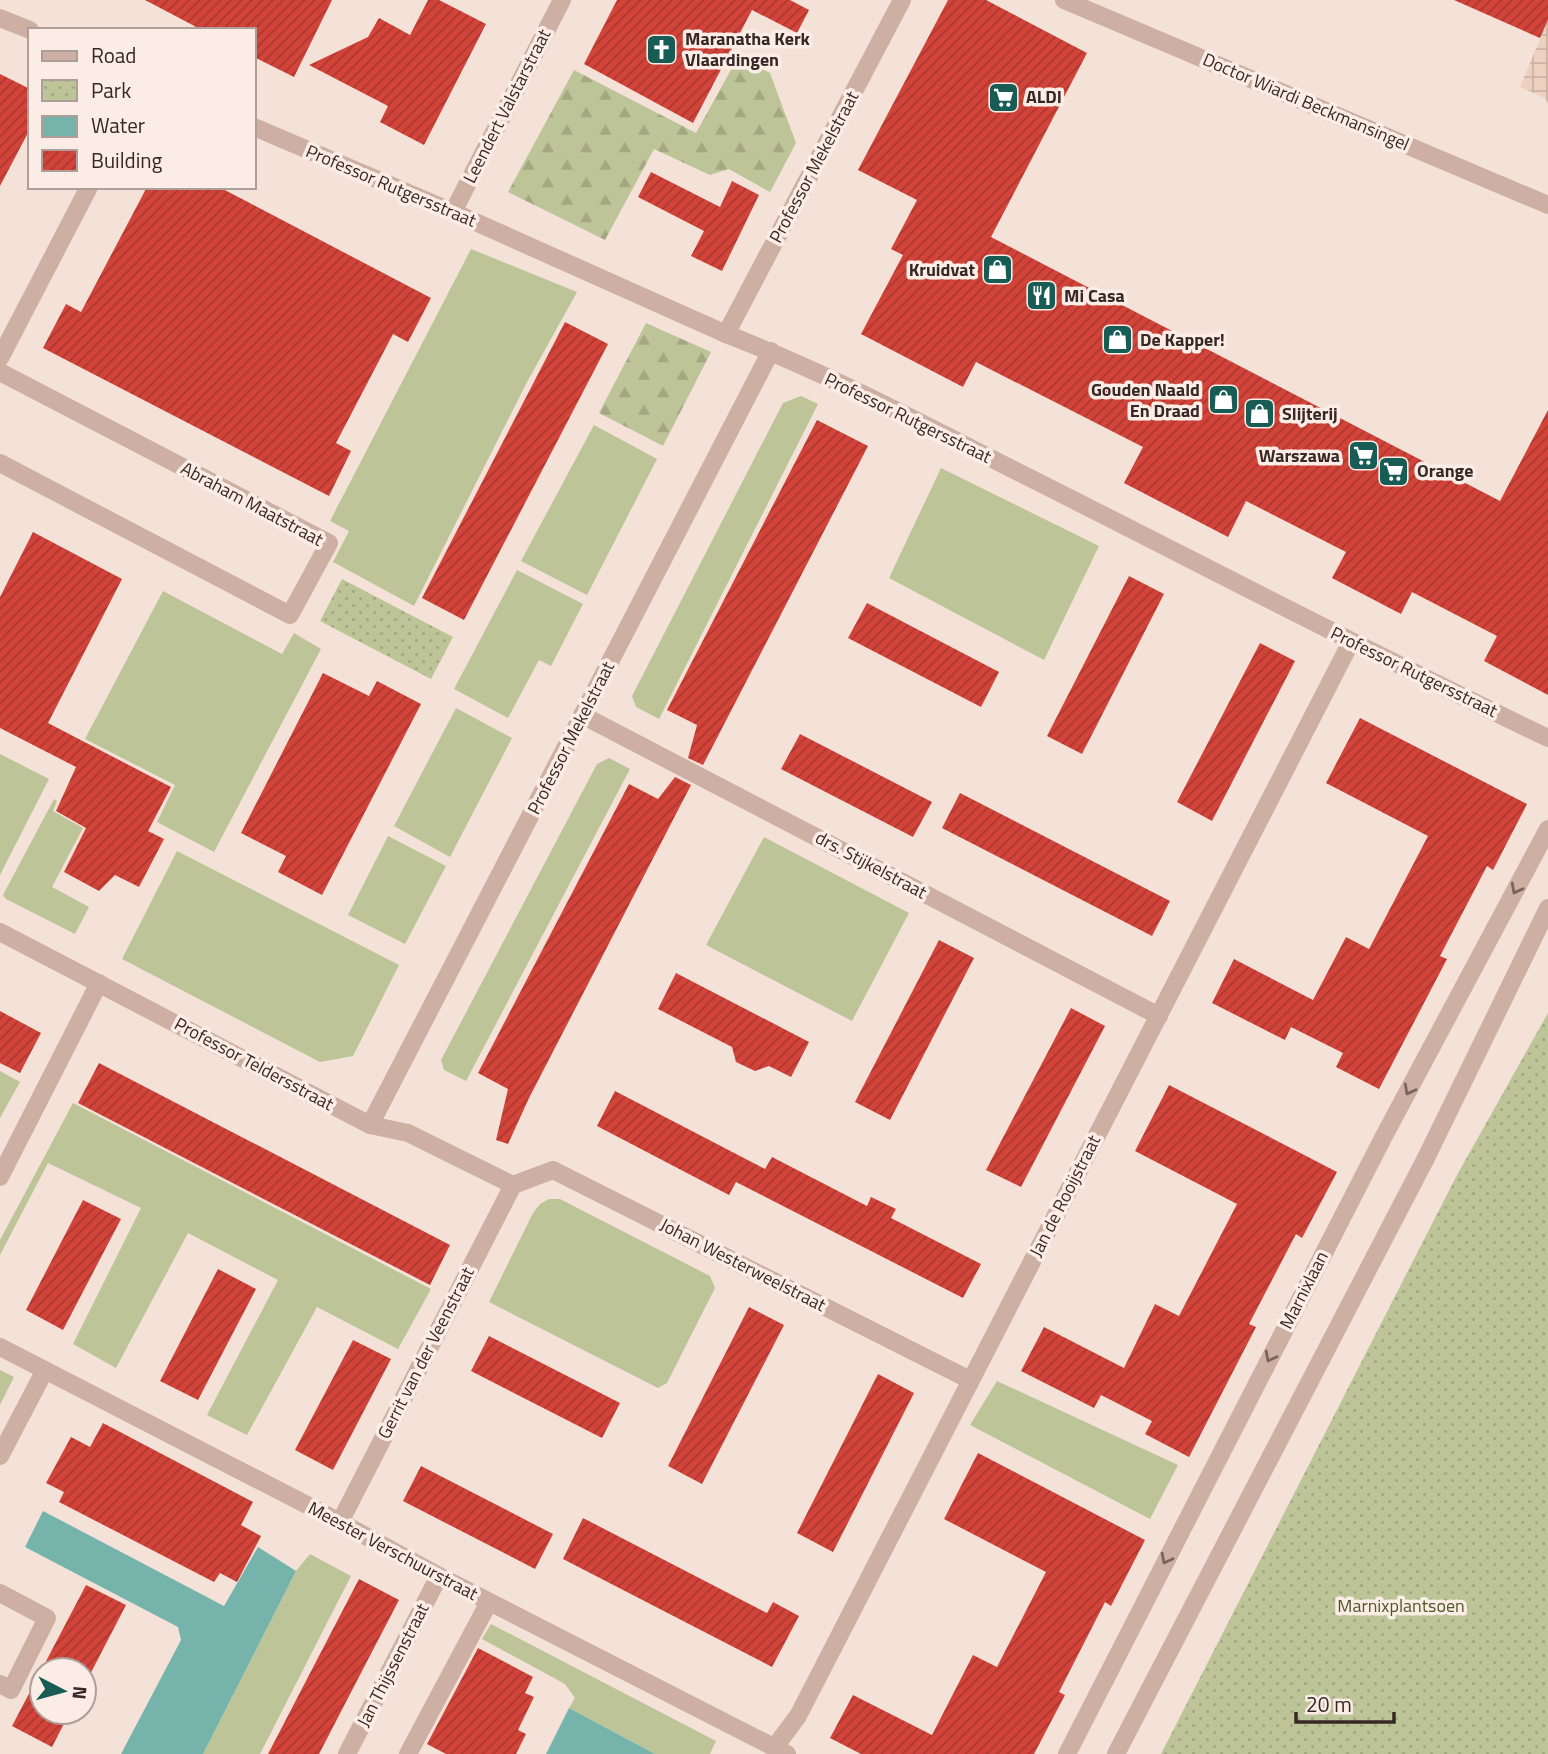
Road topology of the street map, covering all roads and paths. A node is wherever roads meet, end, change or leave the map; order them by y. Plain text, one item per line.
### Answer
1 (562, 0) edge
2 (902, 0) edge
3 (1064, 0) edge
4 (0, 18) edge
5 (28, 29) edge
6 (256, 128) edge
7 (88, 189) edge
8 (1548, 205) edge
9 (453, 212) junction
10 (726, 334) junction
11 (771, 351) junction
12 (0, 358) edge
13 (0, 372) edge
14 (0, 463) edge
15 (1351, 642) junction
16 (582, 715) junction
17 (1548, 738) edge
18 (1548, 829) edge
19 (1547, 911) edge
20 (0, 932) edge
21 (99, 983) junction
22 (1159, 1016) junction
23 (370, 1125) junction
24 (0, 1178) edge
25 (513, 1185) junction
26 (0, 1347) edge
27 (45, 1370) junction
28 (971, 1380) junction
29 (0, 1456) edge
30 (340, 1522) junction
31 (439, 1577) junction
32 (0, 1593) edge
33 (489, 1602) junction
34 (0, 1685) edge
35 (781, 1751) edge
36 (348, 1754) edge
37 (408, 1754) edge
38 (1067, 1754) edge
39 (1116, 1754) edge

1 - 9 street, Leendert Valstarstraat
2 - 10 street, Professor Mekelstraat
3 - 8 street, Doctor Wiardi Beckmansingel
4 - 5 street
6 - 9 street, Professor Rutgersstraat
7 - 12 street
9 - 10 street, Professor Rutgersstraat
10 - 11 street, Professor Rutgersstraat
11 - 15 street, Professor Rutgersstraat
11 - 16 street, Professor Mekelstraat
13 - 14 street, Abraham Maatstraat
15 - 17 street, Professor Rutgersstraat
15 - 22 street, Jan de Rooijstraat
16 - 22 street, drs. Stijkelstraat
16 - 23 street, Professor Mekelstraat
18 -> 38 street, Marnixlaan
19 - 39 street
20 - 21 street, Professor Teldersstraat
21 - 23 street, Professor Teldersstraat
21 - 24 street
22 - 28 street, Jan de Rooijstraat
23 - 25 street, Professor Teldersstraat
25 - 28 street, Johan Westerweelstraat
25 - 30 street, Gerrit van der Veenstraat
26 - 27 street, Meester Verschuurstraat
27 - 29 street
27 - 30 street, Meester Verschuurstraat
28 - 35 street, Jan de Rooijstraat
30 - 31 street, Meester Verschuurstraat
31 - 33 street, Meester Verschuurstraat
31 - 36 street, Jan Thijssenstraat
32 - 34 street
33 - 35 street, Meester Verschuurstraat
33 - 37 street

